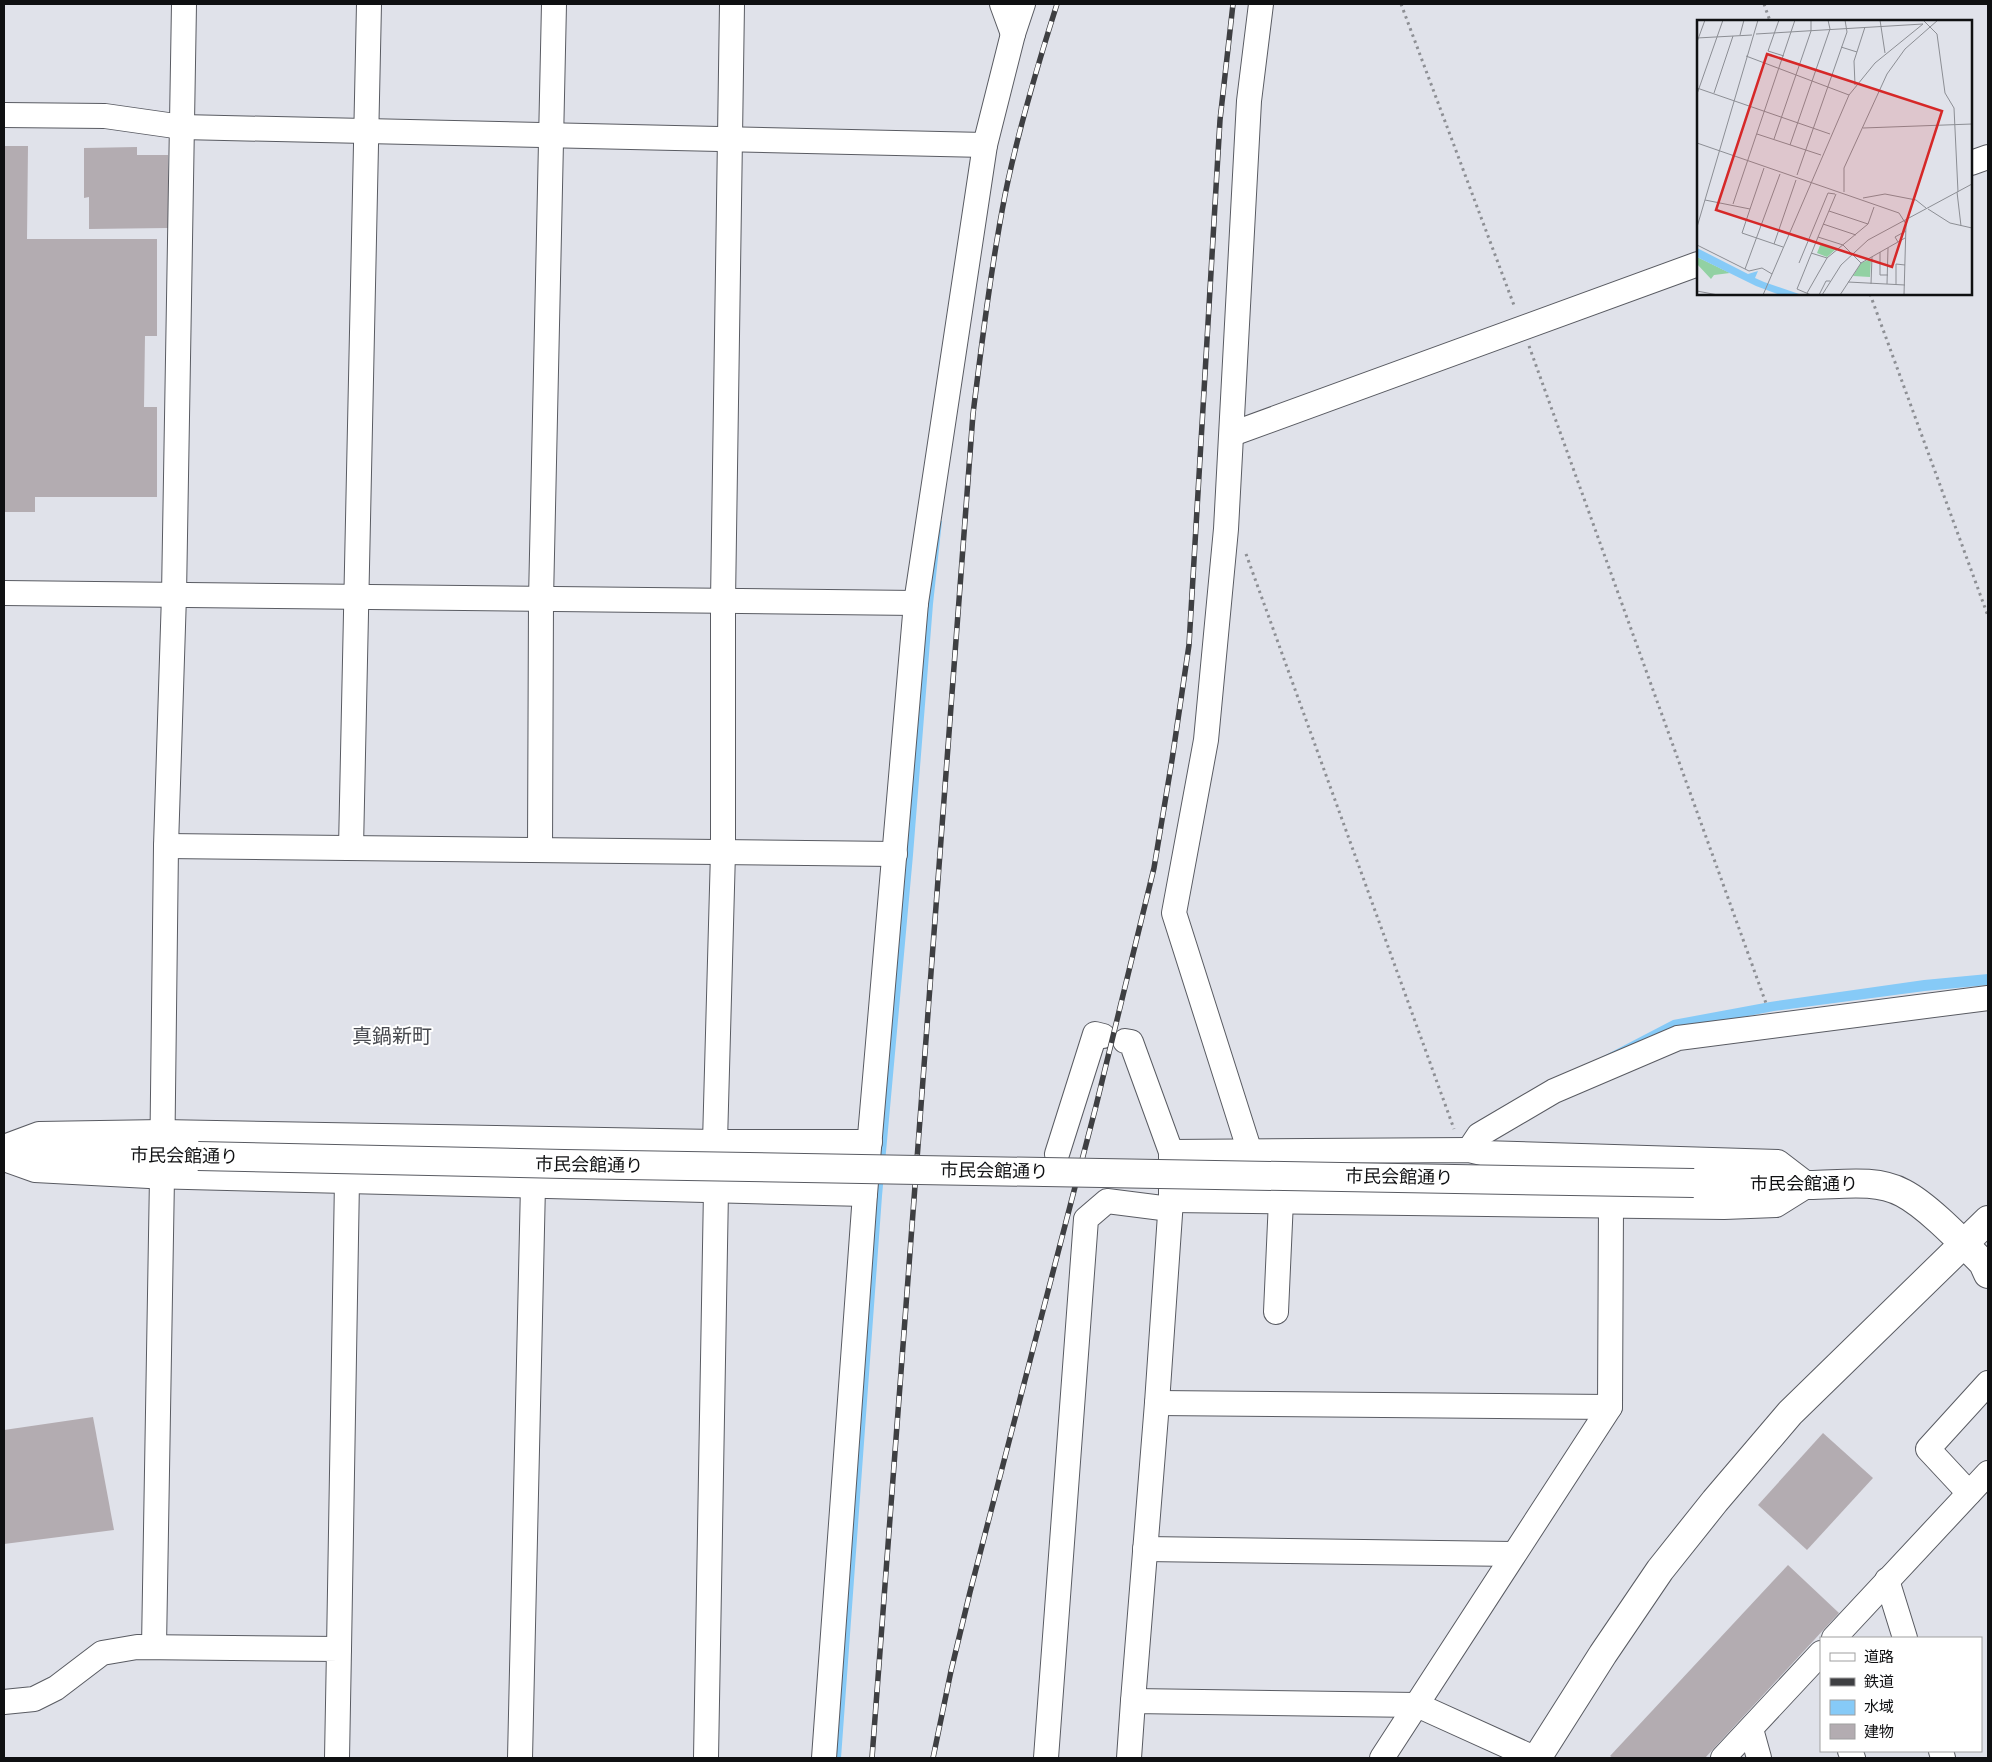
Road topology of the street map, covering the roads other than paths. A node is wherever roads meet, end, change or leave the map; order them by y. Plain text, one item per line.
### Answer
1 (184, 4) edge
2 (369, 4) edge
3 (554, 4) edge
4 (732, 4) edge
5 (1002, 4) edge
6 (1023, 4) edge
7 (1261, 4) edge
8 (1013, 34) junction
9 (4, 115) edge
10 (182, 128) junction
11 (368, 132) junction
12 (552, 137) junction
13 (731, 140) junction
14 (985, 146) junction
15 (1988, 157) edge
16 (1972, 164) edge
17 (1697, 264) edge
18 (1232, 434) junction
19 (4, 593) edge
20 (174, 595) junction
21 (357, 598) junction
22 (542, 600) junction
23 (723, 601) junction
24 (916, 603) junction
25 (166, 846) junction
26 (351, 848) junction
27 (540, 850) junction
28 (723, 852) junction
29 (895, 854) junction
30 (1988, 998) edge
31 (716, 1142) junction
32 (870, 1142) junction
33 (4, 1147) edge
34 (1466, 1150) junction
35 (1170, 1152) junction
36 (1250, 1152) junction
37 (4, 1153) edge
38 (1057, 1154) dead end
39 (162, 1155) junction
40 (4, 1159) edge
41 (347, 1180) junction
42 (533, 1185) junction
43 (1808, 1185) junction
44 (716, 1190) junction
45 (865, 1194) junction
46 (1281, 1200) junction
47 (1170, 1204) junction
48 (1611, 1206) junction
49 (1988, 1220) edge
50 (1964, 1244) junction
51 (1988, 1274) edge
52 (1276, 1312) dead end
53 (1988, 1383) edge
54 (1157, 1403) junction
55 (1610, 1407) junction
56 (1988, 1473) edge
57 (1970, 1493) junction
58 (1145, 1549) junction
59 (1514, 1554) junction
60 (1887, 1580) junction
61 (1835, 1637) edge
62 (1906, 1637) edge
63 (154, 1647) junction
64 (339, 1648) junction
65 (1820, 1655) edge
66 (4, 1702) edge
67 (1133, 1702) junction
68 (1418, 1705) junction
69 (1750, 1729) junction
70 (337, 1758) edge
71 (520, 1758) edge
72 (706, 1758) edge
73 (824, 1758) edge
74 (1046, 1758) edge
75 (1129, 1758) edge
76 (1382, 1758) edge
77 (1536, 1758) edge
78 (1723, 1758) edge
79 (1759, 1758) edge

1 - 10 street
2 - 11 street
3 - 12 street
4 - 13 street
5 - 8 street
6 - 8 street
7 - 18 street
8 - 14 street
9 - 10 street
10 - 11 street
10 - 20 street
11 - 12 street
11 - 21 street
12 - 13 street
12 - 22 street
13 - 14 street
13 - 23 street
14 - 24 street
15 - 16 street
17 - 18 street
18 - 36 street
19 - 20 street
20 - 21 street
20 - 25 street
21 - 22 street
21 - 26 street
22 - 23 street
22 - 27 street
23 - 24 street
23 - 28 street
24 - 29 street
25 - 26 street
25 - 39 street
26 - 27 street
27 - 28 street
28 - 29 street
28 - 31 street
29 - 32 street
30 - 34 street
31 - 32 street
31 - 39 street
32 - 45 street
33 - 39 street
34 - 36 street
34 - 43 street
35 - 36 street
35 - 38 street
35 - 47 street
37 - 39 street, 市民会館通り
39 - 40 street
39 - 41 street
39 - 43 street, 市民会館通り, bridge
39 - 63 street
41 - 42 street
41 - 64 street
42 - 44 street
42 - 71 street
43 - 48 street
43 - 50 street, 市民会館通り
44 - 45 street
44 - 72 street
45 - 73 street
46 - 47 street
46 - 48 street
46 - 52 street
47 - 54 street
47 - 74 street
48 - 55 street
49 - 50 street
50 - 51 street, 市民会館通り
50 - 77 street
53 - 57 street
54 - 55 street
54 - 58 street
55 - 59 street
56 - 57 street
57 - 60 street
58 - 59 street
58 - 67 street
59 - 68 street
60 - 61 street
60 - 62 street
63 - 64 street
63 - 66 street
64 - 70 street
65 - 69 street
67 - 68 street
67 - 75 street
68 - 76 street
68 - 77 street
69 - 78 street
69 - 79 street

